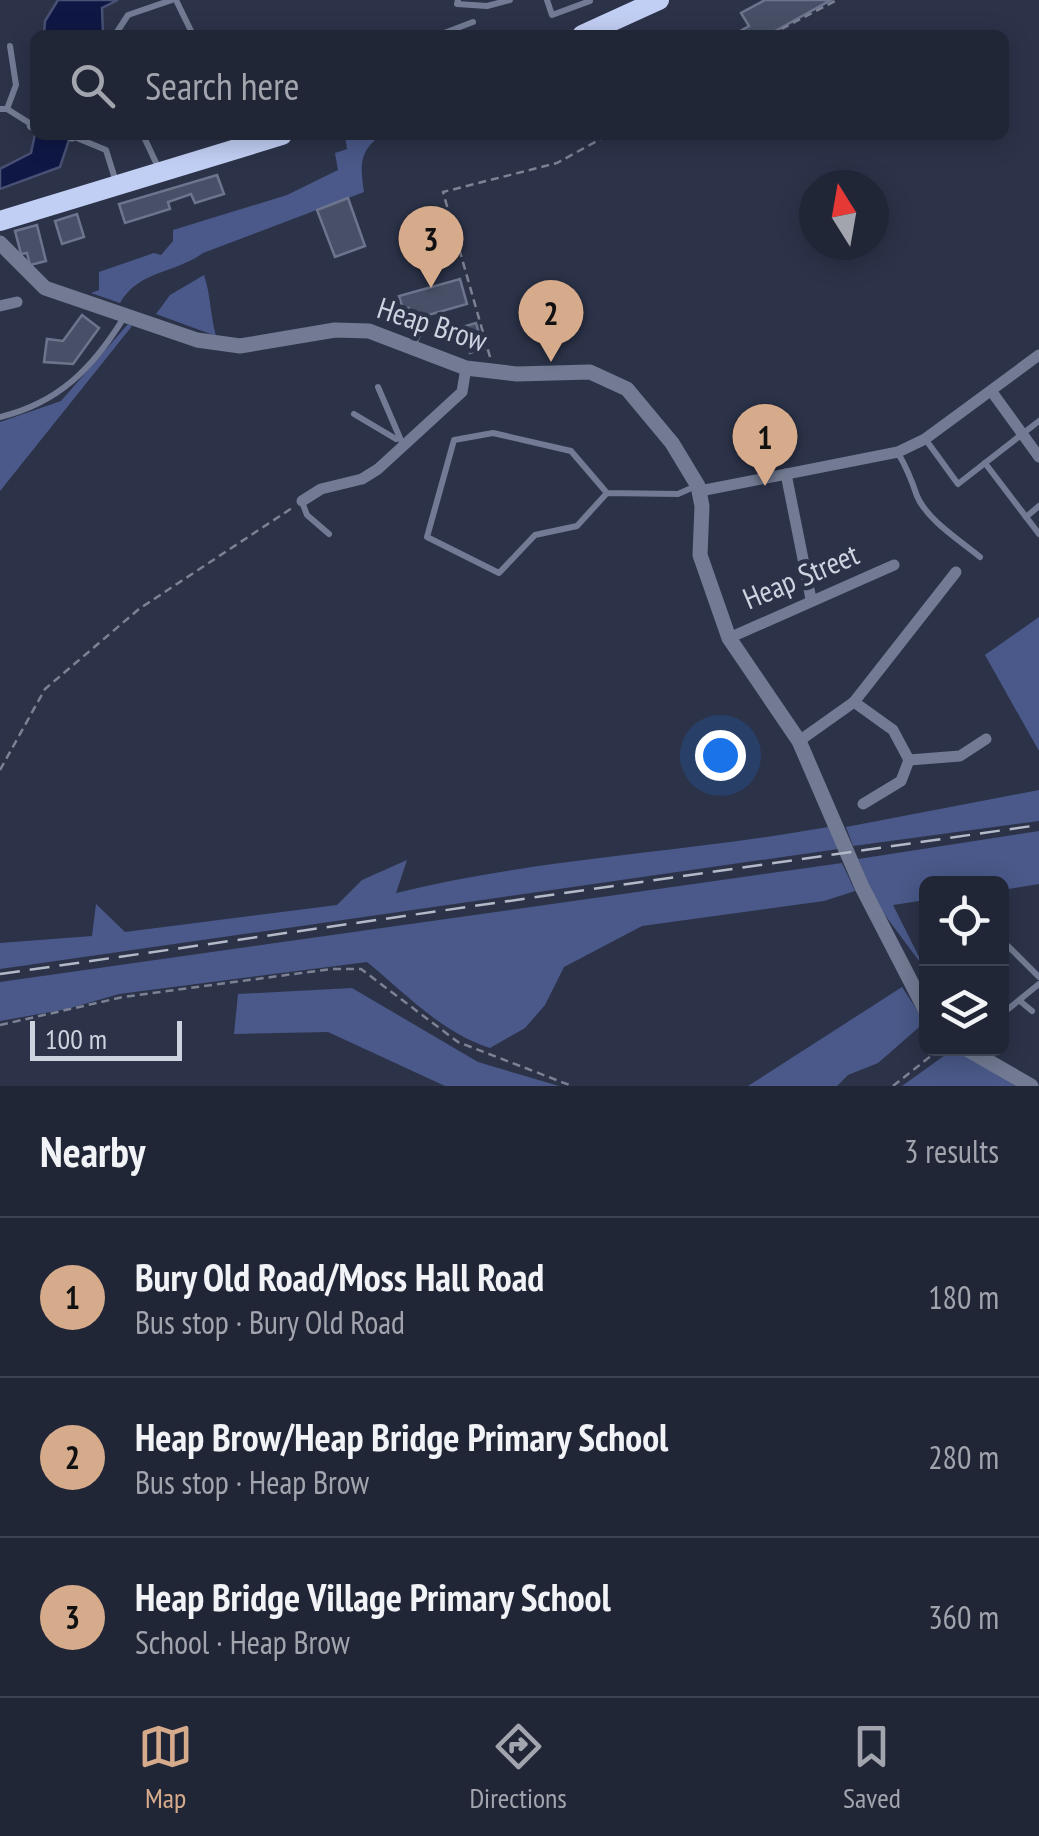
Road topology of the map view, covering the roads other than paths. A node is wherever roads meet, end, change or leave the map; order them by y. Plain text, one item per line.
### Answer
1 (174, 0) edge
2 (458, 0) edge
3 (510, 0) edge
4 (547, 0) edge
5 (660, 0) edge
6 (590, 1) edge
7 (473, 22) dead end
8 (118, 30) edge
9 (191, 30) edge
10 (452, 30) edge
11 (590, 30) edge
12 (592, 30) edge
13 (10, 46) dead end
14 (4, 109) edge
15 (30, 123) edge
16 (83, 140) edge
17 (144, 140) edge
18 (266, 140) edge
19 (161, 174) junction
20 (118, 188) junction
21 (0, 221) edge
22 (0, 243) edge
23 (16, 302) dead end
24 (0, 306) edge
25 (126, 314) junction
26 (422, 328) dead end
27 (412, 348) junction
28 (1039, 355) edge
29 (466, 368) junction
30 (378, 387) dead end
31 (992, 392) junction
32 (354, 414) dead end
33 (0, 417) edge
34 (1039, 421) edge
35 (1022, 434) junction
36 (925, 439) junction
37 (401, 443) junction
38 (898, 452) junction
39 (1039, 457) edge
40 (985, 463) junction
41 (786, 474) junction
42 (699, 488) junction
43 (607, 493) junction
44 (302, 501) joint
45 (1039, 506) edge
46 (1026, 516) junction
47 (330, 534) dead end
48 (1039, 534) edge
49 (980, 557) dead end
50 (894, 565) dead end
51 (956, 572) dead end
52 (811, 599) junction
53 (729, 638) junction
54 (854, 702) junction
55 (986, 739) dead end
56 (798, 740) junction
57 (909, 760) junction
58 (862, 804) dead end
59 (1009, 947) edge
60 (1030, 956) dead end
61 (1025, 964) junction
62 (1039, 980) edge
63 (919, 996) edge
64 (1020, 1001) junction
65 (1009, 1009) edge
66 (1032, 1012) dead end
67 (979, 1056) edge
68 (1031, 1086) edge

1 - 8 lane
1 - 9 lane
2 - 3 lane
4 - 6 lane
5 - 12 highway
6 - 11 lane
7 - 10 lane
13 - 14 lane
14 - 15 lane
16 - 20 lane
17 - 19 lane
18 - 19 highway
19 - 20 highway
20 - 21 highway
22 - 25 street, Heap Brow
23 - 24 street
25 - 27 street, Heap Brow
25 - 33 lane
26 - 27 lane
27 - 29 street, Heap Brow
28 - 31 street
29 - 37 street
29 - 42 street, Heap Brow
30 - 37 lane
31 - 35 street
31 - 36 street
32 - 37 lane
34 - 35 lane
35 - 39 street
35 - 40 lane
36 - 38 street
36 - 40 lane
37 - 44 street
38 - 41 street
38 - 49 lane
40 - 46 lane
41 - 42 street
41 - 52 street
42 - 43 lane
42 - 53 street
43 - 43 lane
44 - 47 lane
45 - 46 lane
46 - 48 lane
50 - 52 street, Heap Street
51 - 54 street
52 - 53 street, Heap Street
53 - 56 street
54 - 56 street
54 - 57 street
55 - 57 street
56 - 63 street
57 - 58 street
59 - 61 lane
60 - 61 lane
61 - 62 lane
62 - 64 lane
64 - 65 lane
64 - 66 lane
67 - 68 street

